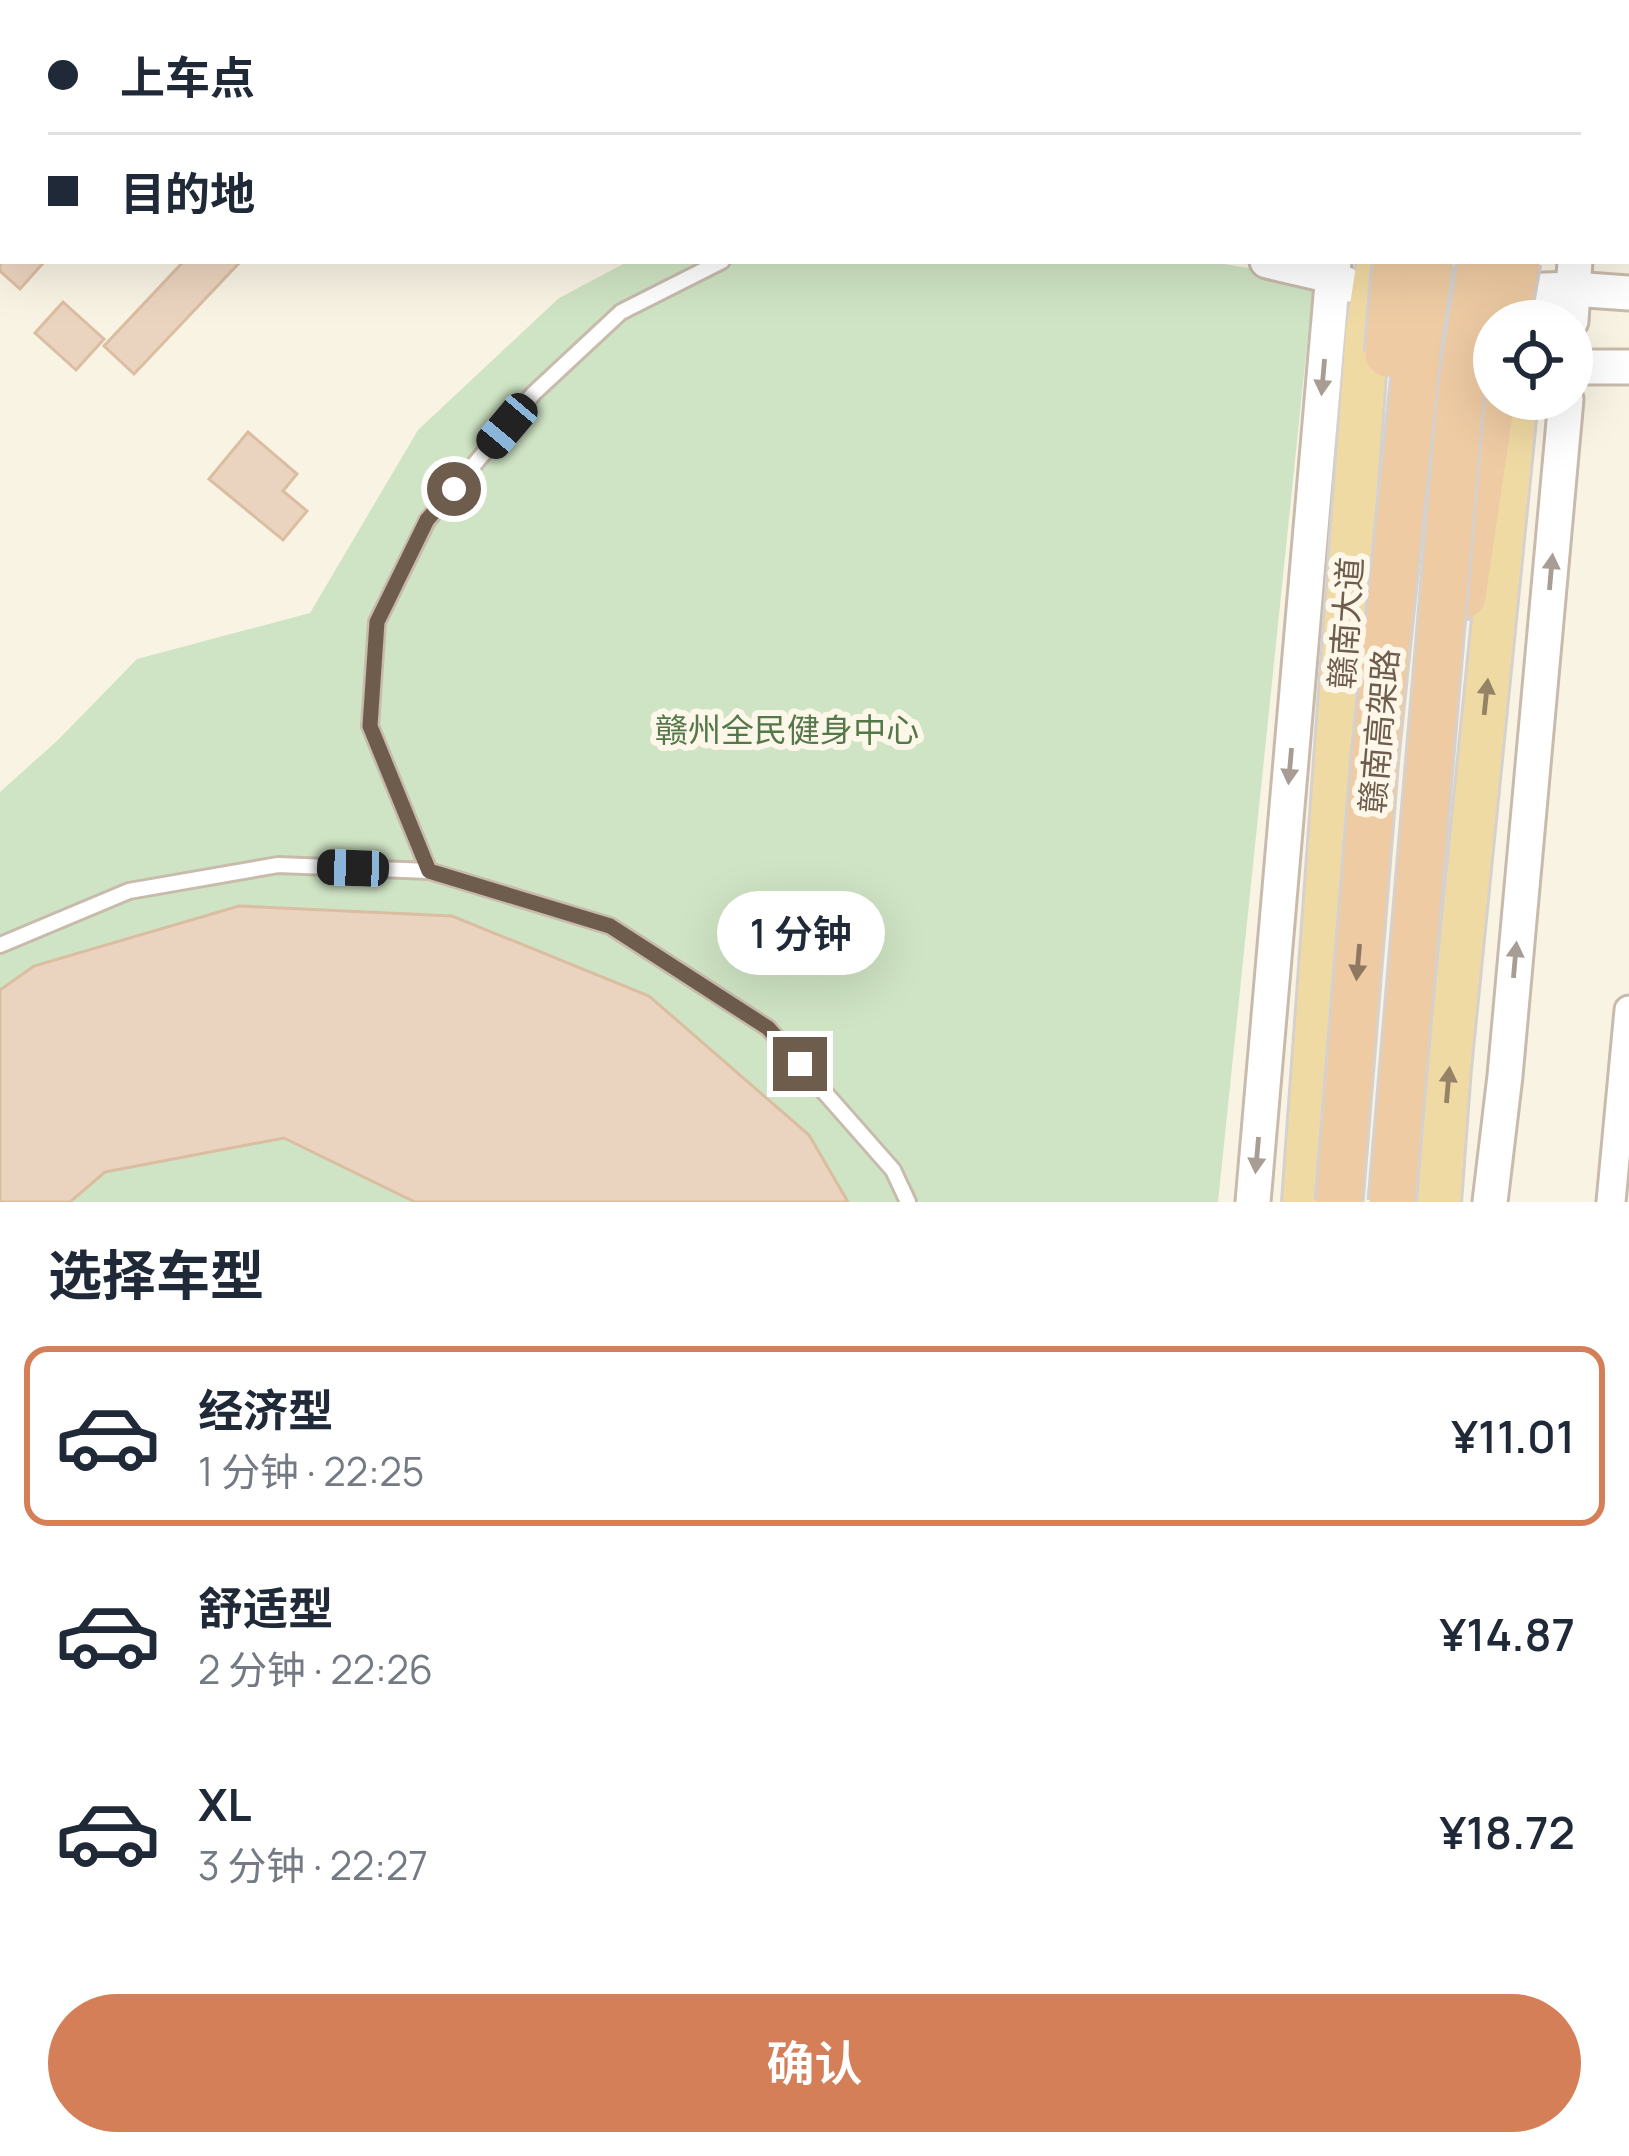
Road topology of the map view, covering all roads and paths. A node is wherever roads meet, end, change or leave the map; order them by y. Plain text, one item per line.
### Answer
1 (716, 264) edge
2 (1295, 264) edge
3 (1430, 264) edge
4 (1481, 264) edge
5 (1333, 268) edge
6 (1379, 282) edge
7 (1573, 290) edge
8 (1520, 291) edge
9 (1629, 293) edge
10 (1473, 333) edge
11 (1593, 367) edge
12 (1629, 367) edge
13 (1489, 420) edge
14 (1514, 420) edge
15 (1564, 420) edge
16 (429, 871) junction
17 (1364, 898) junction
18 (1417, 908) junction
19 (0, 945) edge
20 (1629, 1010) edge
21 (908, 1202) edge
22 (1253, 1202) edge
23 (1304, 1202) edge
24 (1339, 1202) edge
25 (1392, 1202) edge
26 (1439, 1202) edge
27 (1490, 1202) edge
28 (1611, 1202) edge

1 - 16 lane
2 - 5 street
3 - 17 highway, 赣南高架路, bridge
4 - 18 highway, 赣南高架路, bridge
5 - 6 street
5 -> 22 street
6 - 8 street
6 - 10 street
6 - 17 highway, bridge
6 - 23 main road, 赣南大道
7 - 8 street
7 - 9 street
11 - 12 street
13 - 18 highway, bridge
26 -> 14 main road
27 -> 15 street
16 - 19 lane
16 - 21 lane
17 -> 24 highway, 赣南高架路, bridge
18 - 25 highway, 赣南高架路, bridge
20 - 28 street

